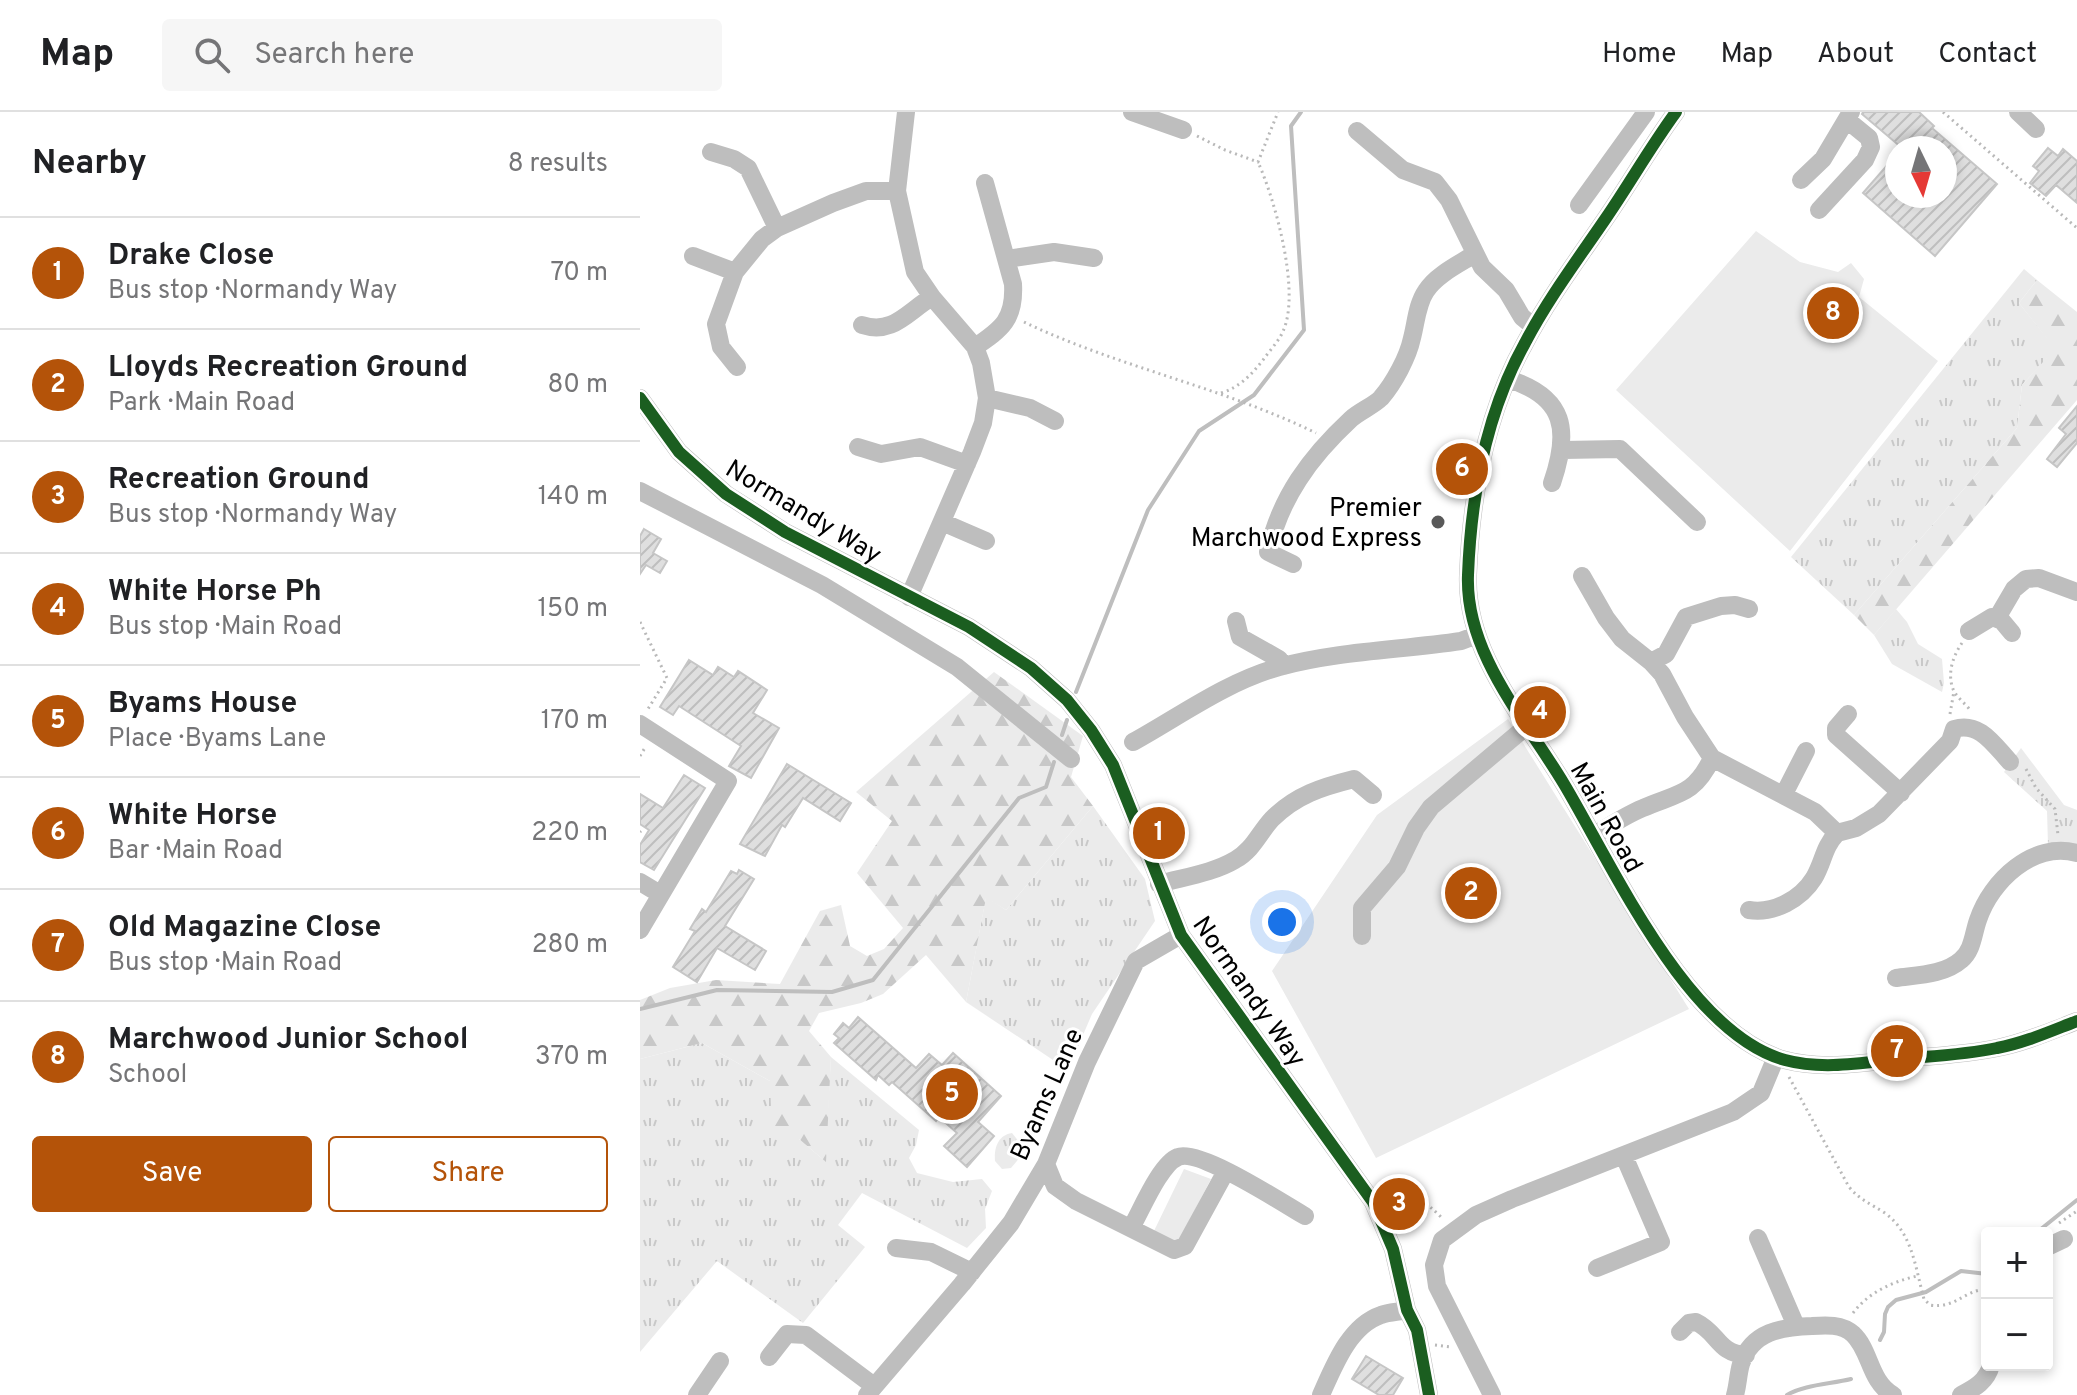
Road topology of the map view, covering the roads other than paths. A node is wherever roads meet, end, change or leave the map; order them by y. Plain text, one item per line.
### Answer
1 (906, 112) edge
2 (1132, 112) edge
3 (1676, 112) edge
4 (2018, 112) edge
5 (1643, 116) edge
6 (1849, 116) edge
7 (2036, 129) dead end
8 (1183, 130) road end
9 (1357, 131) dead end
10 (1660, 135) junction
11 (711, 152) dead end
12 (1801, 180) dead end
13 (985, 183) dead end
14 (897, 191) junction
15 (1579, 205) dead end
16 (1819, 210) dead end
17 (777, 228) junction
18 (1475, 254) junction
19 (693, 256) dead end
20 (1094, 258) dead end
21 (1007, 259) junction
22 (735, 272) junction
23 (932, 297) junction
24 (862, 325) dead end
25 (1534, 327) junction
26 (975, 347) junction
27 (737, 367) dead end
28 (1508, 379) junction
29 (640, 398) edge
30 (987, 398) junction
31 (1055, 421) dead end
32 (858, 447) dead end
33 (1563, 450) junction
34 (967, 464) junction
35 (1552, 483) dead end
36 (640, 491) edge
37 (942, 522) junction
38 (1697, 522) dead end
39 (986, 541) dead end
40 (1293, 564) dead end
41 (1582, 576) dead end
42 (2077, 592) edge
43 (909, 597) junction
44 (1749, 609) dead end
45 (1997, 618) junction
46 (1236, 621) dead end
47 (1969, 631) road end
48 (2012, 633) dead end
49 (1477, 635) junction
50 (1651, 662) junction
51 (1284, 666) junction
52 (1848, 714) dead end
53 (643, 718) edge
54 (1528, 725) junction
55 (1133, 742) dead end
56 (1806, 751) dead end
57 (1712, 758) junction
58 (1071, 759) dead end
59 (2010, 762) road end
60 (1901, 793) junction
61 (1784, 794) junction
62 (1373, 795) dead end
63 (1837, 833) junction
64 (1593, 836) junction
65 (2068, 852) edge
66 (640, 882) edge
67 (1159, 884) junction
68 (660, 894) junction
69 (1749, 910) dead end
70 (640, 930) edge
71 (1181, 935) junction
72 (1362, 936) dead end
73 (1896, 978) dead end
74 (2077, 1021) edge
75 (1778, 1058) junction
76 (1624, 1156) junction
77 (1046, 1164) junction
78 (1226, 1171) junction
79 (1305, 1216) dead end
80 (1131, 1228) junction
81 (1758, 1238) dead end
82 (896, 1248) dead end
83 (1597, 1268) dead end
84 (967, 1278) junction
85 (1407, 1310) junction
86 (1796, 1326) junction
87 (1680, 1332) dead end
88 (1746, 1355) junction
89 (769, 1357) dead end
90 (720, 1361) dead end
91 (1989, 1371) edge
92 (870, 1391) edge
93 (697, 1395) edge
94 (1321, 1395) edge
95 (1429, 1395) edge
96 (1492, 1395) edge
97 (1735, 1395) edge
98 (1893, 1395) edge
99 (1961, 1395) edge

1 - 14 street
2 - 8 street
3 - 10 street, Main Road
4 - 7 street
5 - 10 street
5 - 15 street
6 - 12 street
6 - 16 street
9 - 18 street
10 - 25 street, Main Road
11 - 17 street
13 - 21 street
14 - 17 street
14 - 23 street
17 - 22 street
18 - 25 street
18 - 40 street
19 - 22 street
20 - 21 street
21 - 26 street
22 - 27 street
23 - 24 street
23 - 26 street
25 - 28 street, Main Road
26 - 30 street
28 - 33 street
28 - 49 street, Main Road
29 - 43 street, Normandy Way
30 - 31 street
30 - 34 street
32 - 34 street
33 - 35 street
33 - 38 street
34 - 37 street
36 - 58 street
37 - 39 street
37 - 43 street
41 - 50 street
42 - 45 street
43 - 67 street, Normandy Way
44 - 50 street
45 - 47 street
45 - 48 street
46 - 51 street
49 - 51 street
49 - 54 street, Main Road
50 - 57 street
51 - 55 street
52 - 60 street
53 - 68 street
54 - 64 street, Main Road
54 - 72 street
56 - 61 street
57 - 61 street
57 - 64 street
59 - 60 street
60 - 63 street
61 - 63 street
62 - 67 street
63 - 69 street
64 - 75 street, Main Road
65 - 73 street
66 - 68 street
67 - 71 street, Normandy Way
68 - 70 street
71 - 77 street, Byams Lane
71 - 85 street, Normandy Way
74 - 75 street, Main Road
75 - 76 street
76 - 83 street
76 - 96 street
77 - 80 street
77 - 84 street, Byams Lane
78 - 79 street
78 - 80 street
78 - 80 street
81 - 86 street
82 - 84 street
84 - 92 street, Byams Lane
85 - 94 street
85 - 95 street, Normandy Way
86 - 88 street
86 - 98 street
87 - 88 street
88 - 97 street
89 - 92 street
90 - 93 street
91 - 99 street

